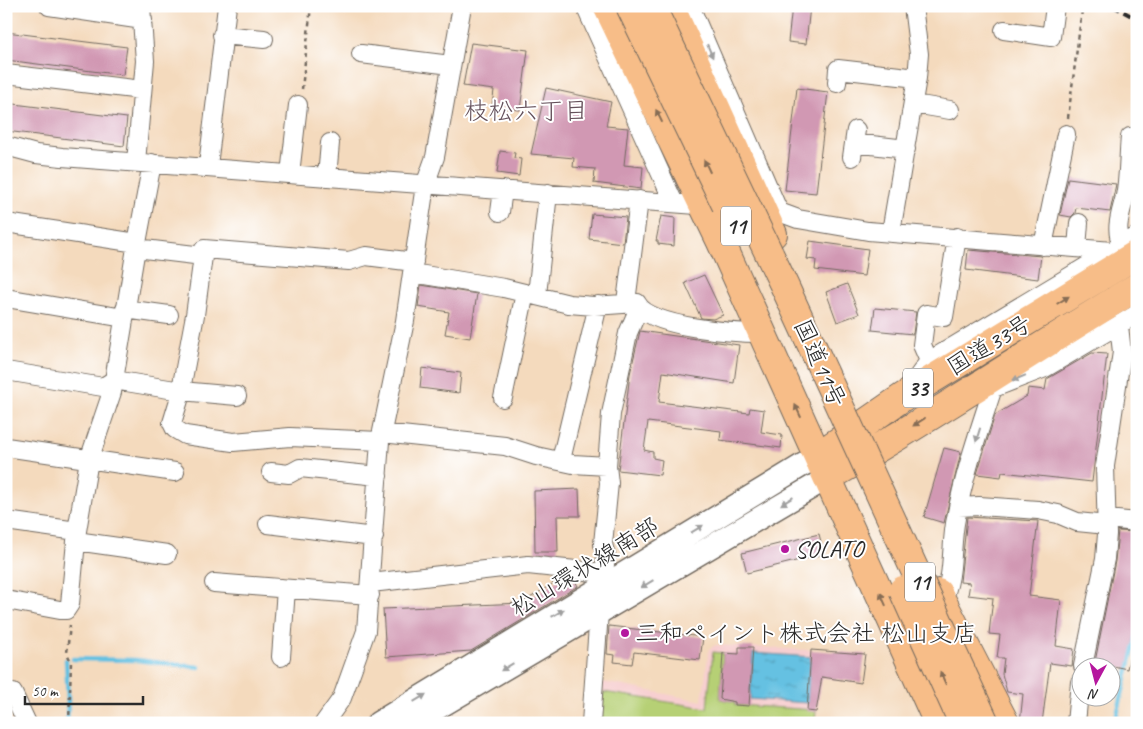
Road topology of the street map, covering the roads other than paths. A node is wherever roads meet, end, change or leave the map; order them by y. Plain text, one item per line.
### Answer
1 (49, 6) edge
2 (227, 6) edge
3 (462, 6) edge
4 (585, 6) edge
5 (607, 6) edge
6 (630, 6) edge
7 (651, 6) edge
8 (670, 6) edge
9 (690, 6) edge
10 (913, 6) edge
11 (1055, 6) edge
12 (142, 13) edge
13 (1004, 30) dead end
14 (222, 35) junction
15 (264, 38) dead end
16 (366, 59) dead end
17 (451, 66) junction
18 (6, 74) edge
19 (917, 78) junction
20 (837, 82) dead end
21 (142, 90) junction
22 (914, 104) junction
23 (298, 105) road end
24 (950, 110) dead end
25 (1066, 134) road end
26 (1130, 136) dead end
27 (330, 143) dead end
28 (854, 143) dead end
29 (6, 146) edge
30 (906, 149) junction
31 (144, 163) junction
32 (208, 166) junction
33 (290, 174) junction
34 (327, 177) junction
35 (425, 185) junction
36 (503, 190) junction
37 (548, 194) junction
38 (640, 200) junction
39 (691, 200) junction
40 (767, 210) junction
41 (500, 212) dead end
42 (6, 223) edge
43 (1079, 223) dead end
44 (891, 232) junction
45 (957, 237) junction
46 (721, 242) junction
47 (136, 245) junction
48 (1044, 246) junction
49 (1127, 247) edge
50 (1077, 248) junction
51 (203, 256) junction
52 (413, 268) junction
53 (1137, 287) edge
54 (531, 294) junction
55 (6, 298) edge
56 (598, 306) junction
57 (633, 306) junction
58 (124, 313) junction
59 (1137, 314) edge
60 (169, 315) dead end
61 (1119, 326) junction
62 (763, 333) junction
63 (1033, 347) junction
64 (928, 361) junction
65 (6, 372) edge
66 (114, 380) junction
67 (993, 388) junction
68 (181, 391) junction
69 (237, 396) dead end
70 (903, 397) junction
71 (503, 398) dead end
72 (954, 400) junction
73 (859, 426) junction
74 (381, 437) junction
75 (6, 447) edge
76 (872, 452) junction
77 (89, 460) junction
78 (561, 460) junction
79 (607, 466) junction
80 (824, 466) junction
81 (175, 472) dead end
82 (271, 472) dead end
83 (378, 476) junction
84 (958, 507) junction
85 (6, 520) edge
86 (280, 520) dead end
87 (1107, 522) junction
88 (1137, 522) edge
89 (77, 536) junction
90 (374, 537) junction
91 (167, 554) dead end
92 (606, 577) junction
93 (214, 583) dead end
94 (286, 589) junction
95 (371, 589) junction
96 (6, 600) edge
97 (942, 601) junction
98 (599, 612) junction
99 (1084, 656) edge
100 (281, 657) dead end
101 (16, 694) edge
102 (1078, 706) edge
103 (27, 723) edge
104 (324, 723) edge
105 (378, 723) edge
106 (412, 723) edge
107 (591, 723) edge
108 (938, 723) edge
109 (963, 723) edge
110 (985, 723) edge
111 (1005, 723) edge
112 (1076, 723) edge

1 - 12 street
2 - 14 street
3 - 17 street
4 - 39 street
39 -> 5 highway, 11
109 -> 6 highway, 国道11号 / 11, bridge
7 - 110 highway, 国道11号 / 11, bridge
8 - 40 highway, 11
9 -> 40 street
10 - 19 street
11 - 13 street
12 - 21 street
14 - 15 street
14 - 32 street
16 - 17 street
17 - 35 street
18 - 21 street
19 - 20 street
19 - 22 street
21 - 31 street
22 - 24 street
22 - 30 street
23 - 33 street
25 - 48 street
26 - 49 street
27 - 34 street
28 - 30 street
29 - 31 street
30 - 44 street
31 - 32 street
31 - 47 street
32 - 33 street
33 - 34 street
34 - 35 street
35 - 36 street
35 - 52 street
36 - 37 street
36 - 41 street
37 - 38 street
37 - 54 street
38 - 39 street
38 - 57 street
39 - 40 street
39 - 46 highway, 11
40 - 44 street
40 - 46 street
40 - 73 highway, 11
42 - 47 street
43 - 50 street
44 - 45 street
45 - 48 street
45 - 64 street
46 - 62 highway, 11
47 - 51 street
47 - 58 street
48 - 50 street
49 - 50 street
63 -> 49 highway, 国道33号 / 33
49 - 64 street
51 - 52 street
51 - 68 street
52 - 54 street
52 - 74 street
53 - 63 highway, 国道33号 / 33
54 - 56 street
54 - 71 street
55 - 58 street
56 - 57 street
56 - 78 street
57 - 62 street
57 - 79 street
58 - 60 street
58 - 66 street
59 - 61 street
61 - 63 street
61 - 87 street
80 -> 62 highway, 11
63 -> 67 street
63 - 70 highway, 国道33号 / 33
63 - 72 highway, 国道33号 / 33
64 - 70 street
65 - 66 street
66 - 68 street
66 - 77 street
67 - 72 street
67 -> 84 street
68 - 69 street
68 - 74 street
70 - 73 highway, 国道33号 / 33
72 -> 76 highway, 国道33号 / 33
73 - 76 highway, 国道11号 / 11
73 - 80 highway, 国道33号 / 33
74 - 78 street
74 - 83 street
75 - 77 street
76 - 80 highway, 国道33号 / 33
76 - 97 highway, 国道11号 / 11
77 - 81 street
77 - 89 street
78 - 79 street
79 - 92 street
92 -> 80 street, 松山環状線南部
80 -> 98 street, 松山環状線南部
108 -> 80 highway, 11
82 - 83 street
83 - 90 street
84 - 87 street
84 - 97 street
85 - 89 street
86 - 90 street
87 - 88 street
87 - 99 street
89 - 91 street
89 - 96 street
90 - 95 street
92 - 95 street
105 -> 92 street, 松山環状線南部
93 - 94 street
94 - 95 street
94 - 100 street
95 - 104 street
97 - 111 highway, 国道11号 / 11
98 -> 106 street, 松山環状線南部
98 - 107 street
101 - 103 street
102 - 112 street

